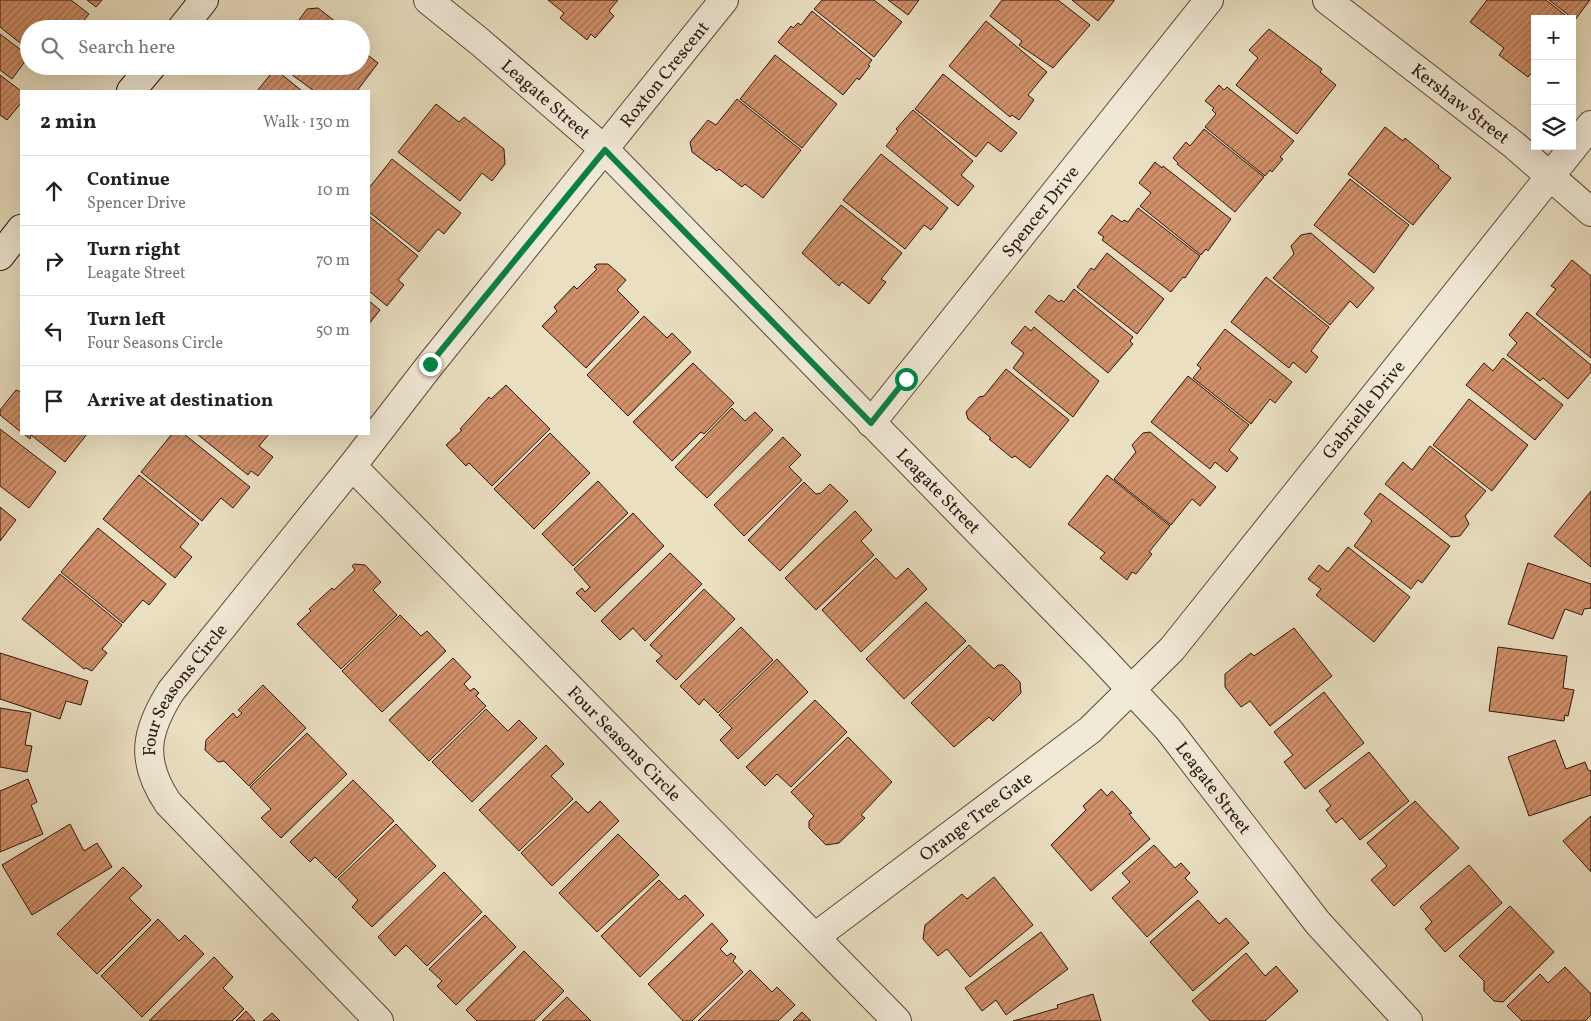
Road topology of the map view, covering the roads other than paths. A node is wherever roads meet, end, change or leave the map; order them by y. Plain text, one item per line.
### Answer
1 (204, 0) edge
2 (428, 0) edge
3 (724, 0) edge
4 (1209, 0) edge
5 (1327, 0) edge
6 (188, 20) edge
7 (145, 75) edge
8 (133, 90) edge
9 (1591, 125) edge
10 (605, 150) junction
11 (1550, 176) junction
12 (1591, 212) edge
13 (20, 230) edge
14 (0, 256) edge
15 (871, 423) junction
16 (352, 466) junction
17 (1131, 690) junction
18 (815, 937) junction
19 (379, 1021) edge
20 (897, 1021) edge
21 (1408, 1021) edge

1 - 6 street
2 - 10 street, Leagate Street
3 - 10 street, Roxton Crescent
4 - 15 street, Spencer Drive
5 - 11 street, Kershaw Street
7 - 8 street
9 - 11 street, Gabrielle Drive
10 - 15 street, Leagate Street
10 - 16 street, Four Seasons Circle
11 - 12 street, Kershaw Street
11 - 17 street, Gabrielle Drive
13 - 14 street
15 - 17 street, Leagate Street
16 - 18 street, Four Seasons Circle
16 - 19 street, Four Seasons Circle
17 - 18 street, Orange Tree Gate
17 - 21 street, Leagate Street
18 - 20 street, Four Seasons Circle

